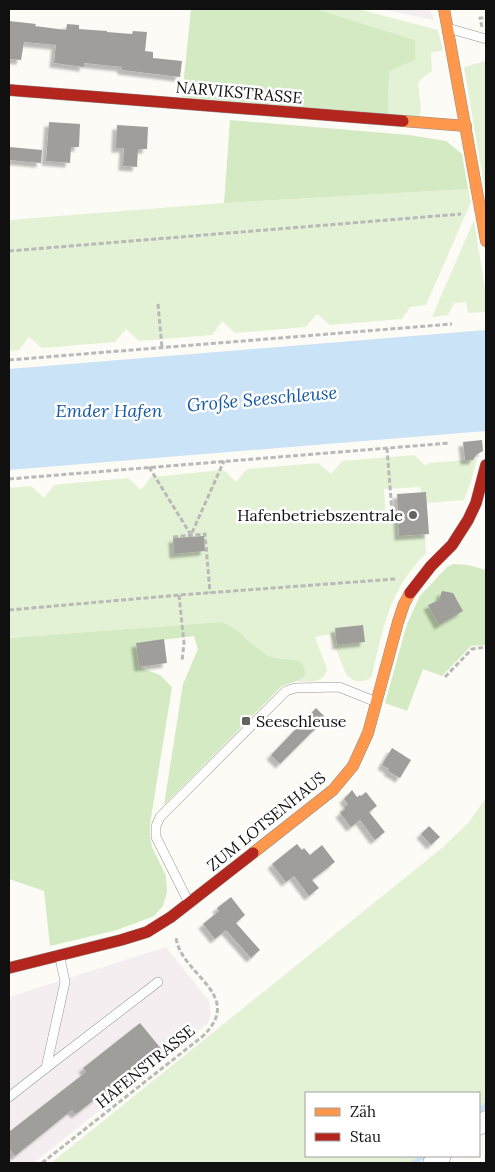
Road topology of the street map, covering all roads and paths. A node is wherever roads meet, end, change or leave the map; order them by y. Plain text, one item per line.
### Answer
1 (444, 9) edge
2 (448, 28) junction
3 (486, 39) edge
4 (9, 90) edge
5 (466, 126) junction
6 (462, 214) dead end
7 (486, 241) edge
8 (9, 252) edge
9 (158, 304) dead end
10 (452, 324) dead end
11 (162, 348) junction
12 (9, 360) edge
13 (450, 443) dead end
14 (387, 448) junction
15 (224, 461) junction
16 (486, 465) edge
17 (149, 467) junction
18 (9, 479) edge
19 (392, 512) dead end
20 (191, 535) junction
21 (173, 537) dead end
22 (421, 577) junction
23 (210, 593) junction
24 (180, 595) junction
25 (9, 610) edge
26 (486, 647) edge
27 (182, 661) dead end
28 (444, 677) dead end
29 (377, 702) junction
30 (189, 903) junction
31 (171, 917) junction
32 (59, 955) junction
33 (9, 968) edge
34 (158, 982) dead end
35 (46, 1068) junction
36 (9, 1097) edge
37 (42, 1163) edge

1 - 2 street
2 - 3 lane
2 - 5 street
4 - 5 street, NARVIKSTRASSE
5 - 7 street
6 - 8 path
9 - 11 path
10 - 11 path
11 - 12 path
13 - 14 path
14 - 15 path
14 - 19 path
15 - 17 path
15 - 20 path
16 - 22 street, ZUM LOTSENHAUS
17 - 18 path
17 - 20 path
20 - 21 path
20 - 23 path
22 - 23 path
22 - 29 street, ZUM LOTSENHAUS
23 - 24 path
24 - 25 path
24 - 27 path
26 - 28 path
29 - 30 street, ZUM LOTSENHAUS
29 - 30 lane
30 - 31 street, ZUM LOTSENHAUS
31 - 32 street, ZUM LOTSENHAUS
31 - 37 path, HAFENSTRASSE
32 - 33 street, ZUM LOTSENHAUS
32 - 35 lane
34 - 35 lane
35 - 36 lane

